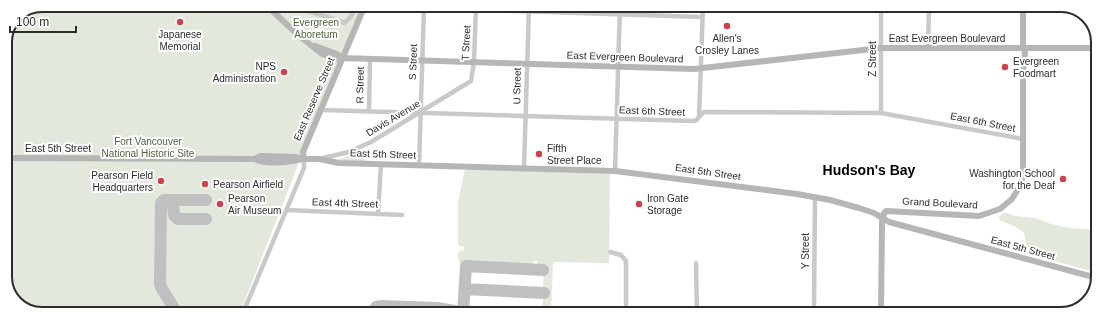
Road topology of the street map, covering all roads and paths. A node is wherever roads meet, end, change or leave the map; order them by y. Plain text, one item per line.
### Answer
1 (273, 12) edge
2 (311, 12) edge
3 (353, 12) edge
4 (362, 12) edge
5 (424, 12) edge
6 (476, 12) edge
7 (528, 12) joint
8 (702, 12) edge
9 (882, 12) edge
10 (929, 12) edge
11 (1023, 12) edge
12 (620, 15) junction
13 (702, 17) junction
14 (928, 47) junction
15 (1023, 47) junction
16 (881, 48) junction
17 (1091, 48) edge
18 (342, 58) junction
19 (370, 59) junction
20 (422, 61) junction
21 (474, 62) junction
22 (526, 64) junction
23 (618, 66) junction
24 (700, 68) junction
25 (470, 82) joint
26 (321, 110) junction
27 (369, 110) junction
28 (421, 113) junction
29 (881, 113) junction
30 (525, 116) junction
31 (699, 118) junction
32 (616, 119) junction
33 (1023, 139) junction
34 (12, 158) edge
35 (304, 159) junction
36 (319, 159) junction
37 (380, 164) junction
38 (420, 165) junction
39 (524, 168) junction
40 (615, 171) junction
41 (815, 198) junction
42 (286, 210) junction
43 (378, 214) junction
44 (402, 215) dead end
45 (882, 217) junction
46 (610, 252) dead end
47 (696, 263) dead end
48 (1091, 276) edge
49 (814, 305) dead end
50 (246, 307) edge
51 (626, 307) edge
52 (697, 307) edge
53 (882, 307) edge

1 - 18 street, East Evergreen Boulevard
2 - 3 street
4 - 18 street, East Reserve Street
5 - 20 street, S Street
6 - 21 street, T Street
7 - 12 street
7 - 22 street, U Street
8 - 13 street
9 - 16 street, Z Street
10 - 14 street
11 - 15 street, Grand Boulevard
12 - 13 street
12 - 23 street
13 - 24 street
14 - 15 street, East Evergreen Boulevard
14 - 16 street, East Evergreen Boulevard
15 - 17 street, East Evergreen Boulevard
15 - 33 street, Grand Boulevard
16 - 24 street, East Evergreen Boulevard
16 - 29 street, Z Street
18 - 19 street, East Evergreen Boulevard
18 - 26 street, East Reserve Street
19 - 20 street, East Evergreen Boulevard
19 - 27 street, R Street
20 - 21 street, East Evergreen Boulevard
20 - 28 street, S Street
21 - 22 street, East Evergreen Boulevard
21 - 25 street, T Street
22 - 23 street, East Evergreen Boulevard
22 - 30 street, U Street
23 - 24 street, East Evergreen Boulevard
23 - 32 street
24 - 31 street
25 - 28 street, Davis Avenue
26 - 27 street, East 6th Street
26 - 35 street, East Reserve Street
27 - 28 street, East 6th Street
28 - 30 street, East 6th Street
28 - 36 street, Davis Avenue
28 - 38 street, S Street
29 - 31 street, East 6th Street
29 - 33 street, East 6th Street
30 - 32 street, East 6th Street
30 - 39 street, U Street
31 - 32 street, East 6th Street
32 - 40 street
33 - 45 street, Grand Boulevard
34 - 35 street, East 5th Street
35 - 36 street, East 5th Street
35 - 42 street, East Reserve Street
36 - 37 street, East 5th Street
37 - 38 street, East 5th Street
37 - 43 street
38 - 39 street, East 5th Street
39 - 40 street, East 5th Street
40 - 41 street, East 5th Street
41 - 45 street, East 5th Street
41 - 49 street, Y Street
42 - 43 street, East 4th Street
42 - 50 street, East Reserve Street
43 - 44 street, East 4th Street
45 - 48 street, East 5th Street
45 - 53 street
46 - 51 street
47 - 52 street

